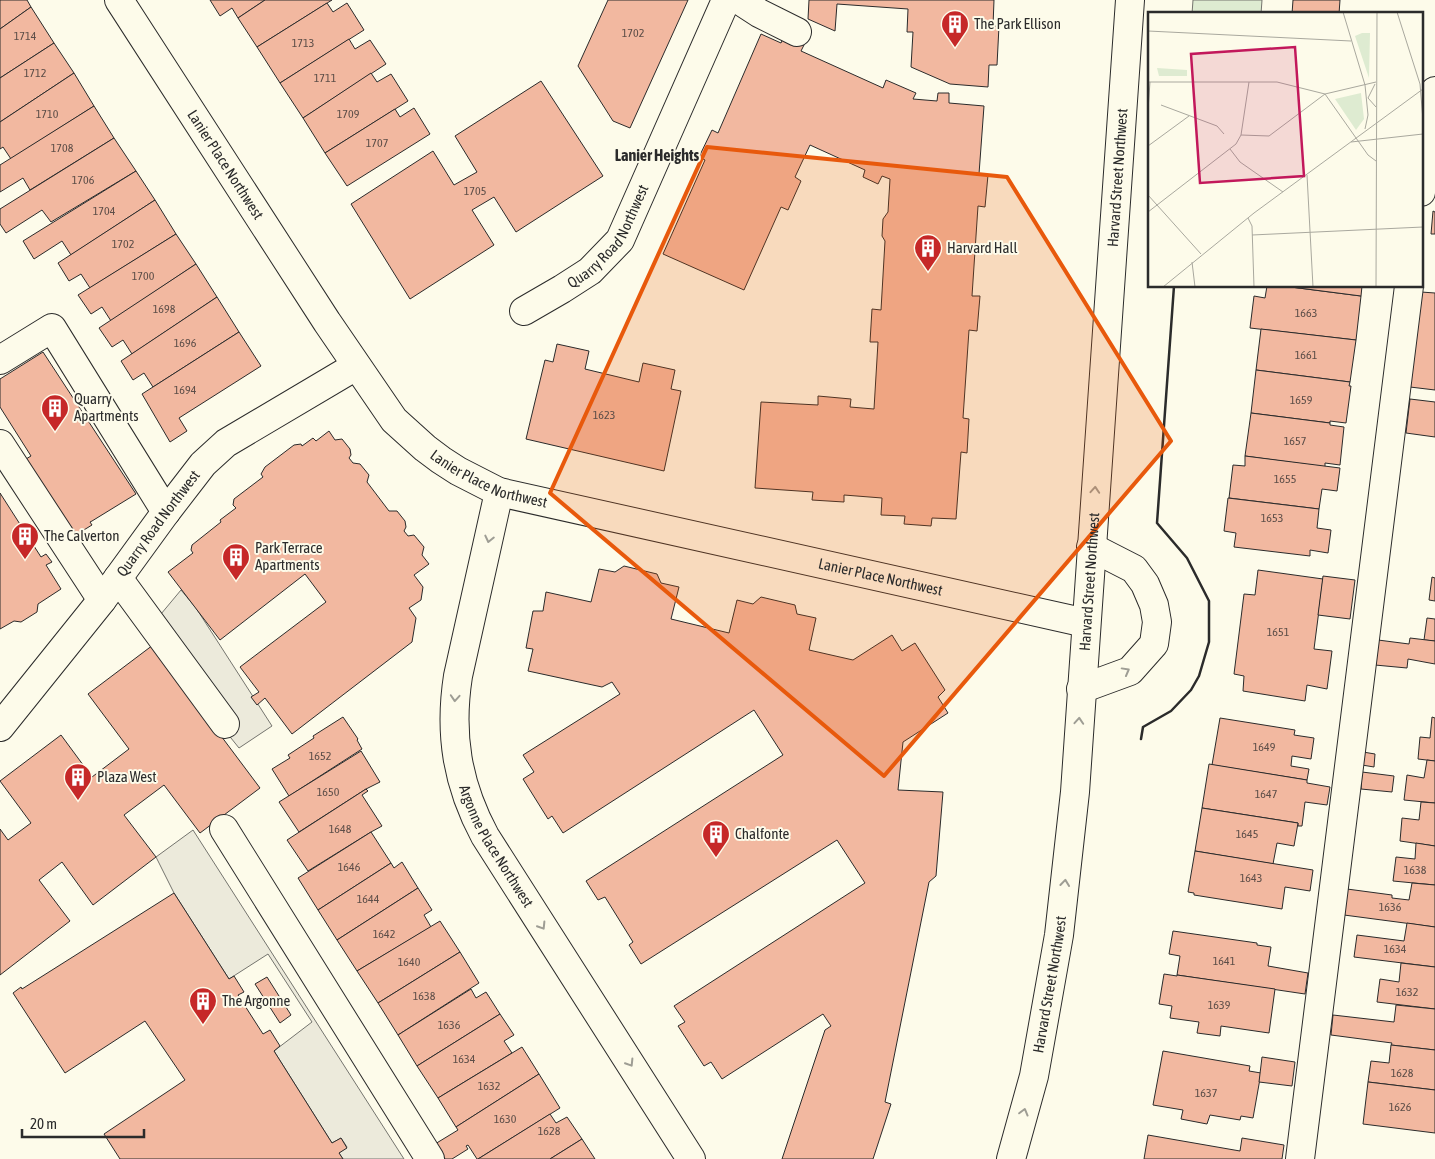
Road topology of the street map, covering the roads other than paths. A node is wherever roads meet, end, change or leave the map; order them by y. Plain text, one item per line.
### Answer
1 (119, 0) edge
2 (726, 0) edge
3 (739, 0) edge
4 (1130, 0) edge
5 (797, 32) dead end
6 (1435, 91) edge
7 (1422, 185) edge
8 (1409, 288) edge
9 (524, 311) dead end
10 (0, 360) edge
11 (356, 366) junction
12 (0, 444) edge
13 (500, 492) junction
14 (166, 512) junction
15 (1091, 547) junction
16 (118, 578) junction
17 (102, 600) junction
18 (1086, 623) junction
19 (1081, 689) junction
20 (225, 724) dead end
21 (0, 727) edge
22 (224, 829) dead end
23 (430, 1159) edge
24 (691, 1159) edge
25 (1011, 1159) edge
26 (1300, 1159) edge

1 - 11 street, Lanier Place Northwest
2 - 9 street, Quarry Road Northwest
3 - 5 street
15 -> 4 street, Harvard Street Northwest
6 - 7 street
8 - 26 street
10 - 14 street
11 - 13 street, Lanier Place Northwest
11 - 14 street, Quarry Road Northwest
12 - 17 street
13 - 18 street, Lanier Place Northwest
13 -> 24 street, Argonne Place Northwest
14 - 16 street, Quarry Road Northwest
15 - 18 street, Harvard Street Northwest
19 -> 15 street
16 - 17 street, Quarry Road Northwest
16 - 20 street
17 - 21 street, Quarry Road Northwest
18 - 19 street, Harvard Street Northwest
25 -> 19 street, Harvard Street Northwest
22 - 23 street

